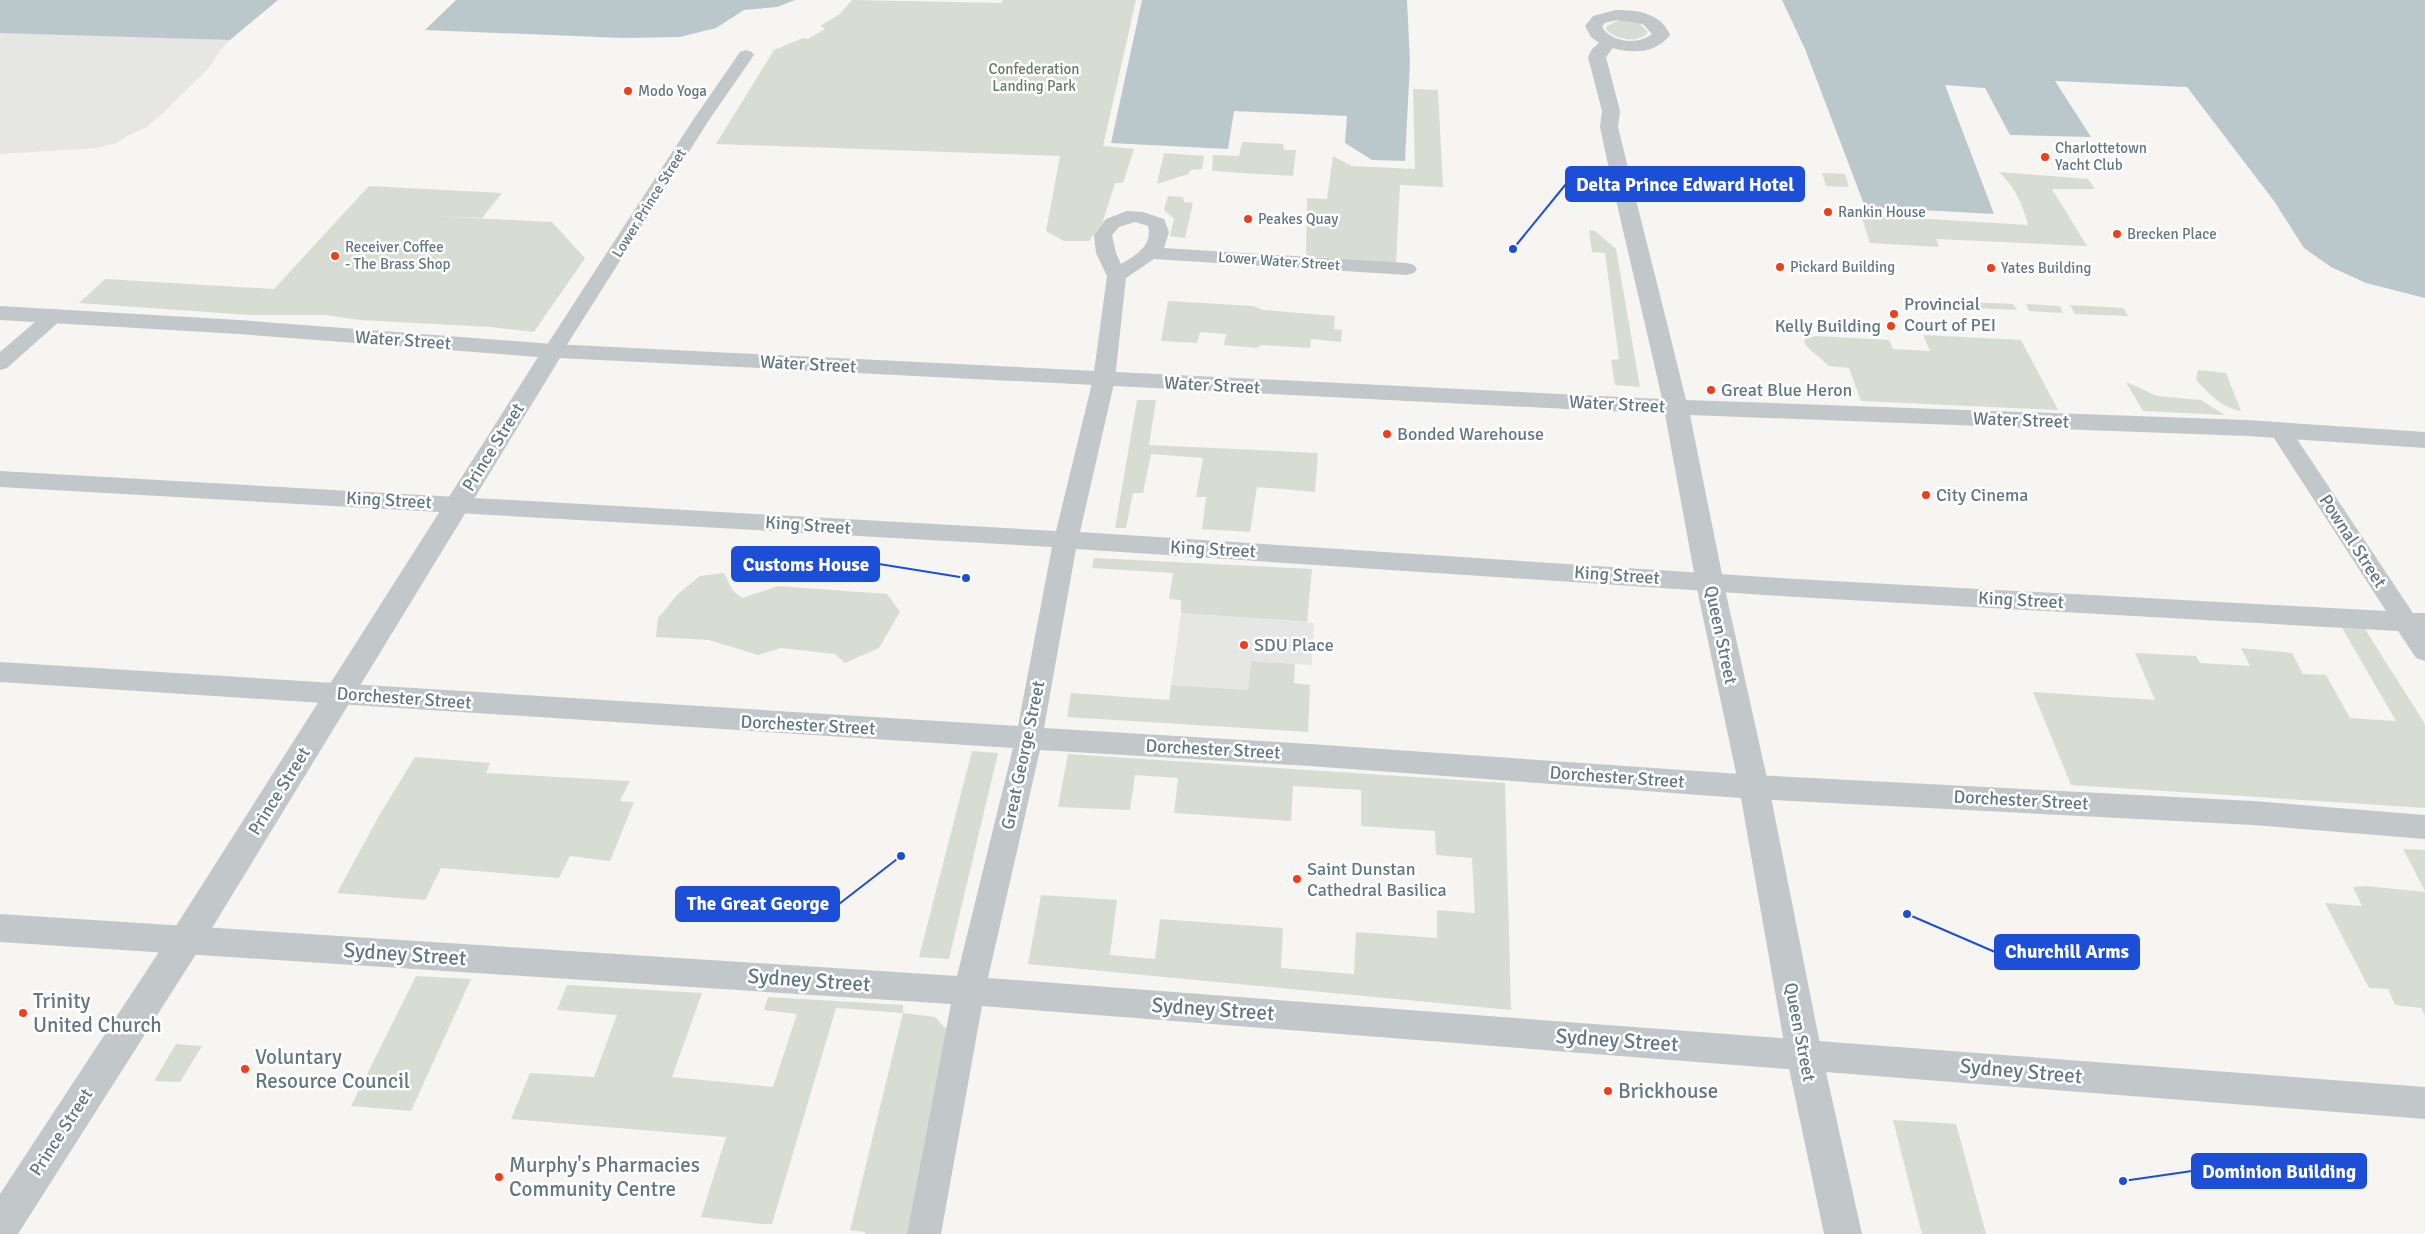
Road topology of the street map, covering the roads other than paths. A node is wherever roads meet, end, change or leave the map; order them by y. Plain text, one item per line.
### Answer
1 (1610, 42) dead end
2 (746, 55) dead end
3 (1151, 252) junction
4 (1407, 269) dead end
5 (1118, 276) junction
6 (0, 313) edge
7 (54, 315) junction
8 (554, 351) junction
9 (0, 363) edge
10 (1104, 379) junction
11 (1676, 407) junction
12 (2280, 432) junction
13 (2425, 440) edge
14 (0, 479) edge
15 (458, 503) junction
16 (1066, 540) junction
17 (1709, 582) junction
18 (2415, 623) edge
19 (2425, 651) edge
20 (0, 672) edge
21 (340, 694) junction
22 (1029, 738) junction
23 (1754, 786) junction
24 (2425, 827) edge
25 (0, 928) edge
26 (186, 940) junction
27 (970, 990) junction
28 (1804, 1054) junction
29 (2425, 1103) edge
30 (0, 1228) edge
31 (924, 1234) edge
32 (1843, 1234) edge

1 - 11 street, Queen Street
2 - 8 street, Lower Prince Street
3 - 4 street, Lower Water Street
3 - 5 street
3 - 5 street
5 - 10 street, Great George Street
6 - 7 street, Water Street
7 - 8 street, Water Street
7 - 9 street
8 - 10 street, Water Street
8 - 15 street, Prince Street
10 - 11 street, Water Street
10 - 16 street, Great George Street
11 - 12 street, Water Street
11 - 17 street, Queen Street
12 - 13 street, Water Street
12 - 18 street, Pownal Street
14 - 15 street, King Street
15 - 16 street, King Street
15 - 21 street, Prince Street
16 - 17 street, King Street
16 - 22 street, Great George Street
17 - 18 street, King Street
17 - 23 street, Queen Street
18 - 19 street, Pownal Street
20 - 21 street, Dorchester Street
21 - 22 street, Dorchester Street
21 - 26 street, Prince Street
22 - 23 street, Dorchester Street
22 - 27 street, Great George Street
23 - 24 street, Dorchester Street
23 - 28 street, Queen Street
25 - 26 street, Sydney Street
26 - 27 street, Sydney Street
26 - 30 street, Prince Street
27 - 28 street, Sydney Street
27 - 31 street, Great George Street
28 - 29 street, Sydney Street
28 - 32 street, Queen Street

